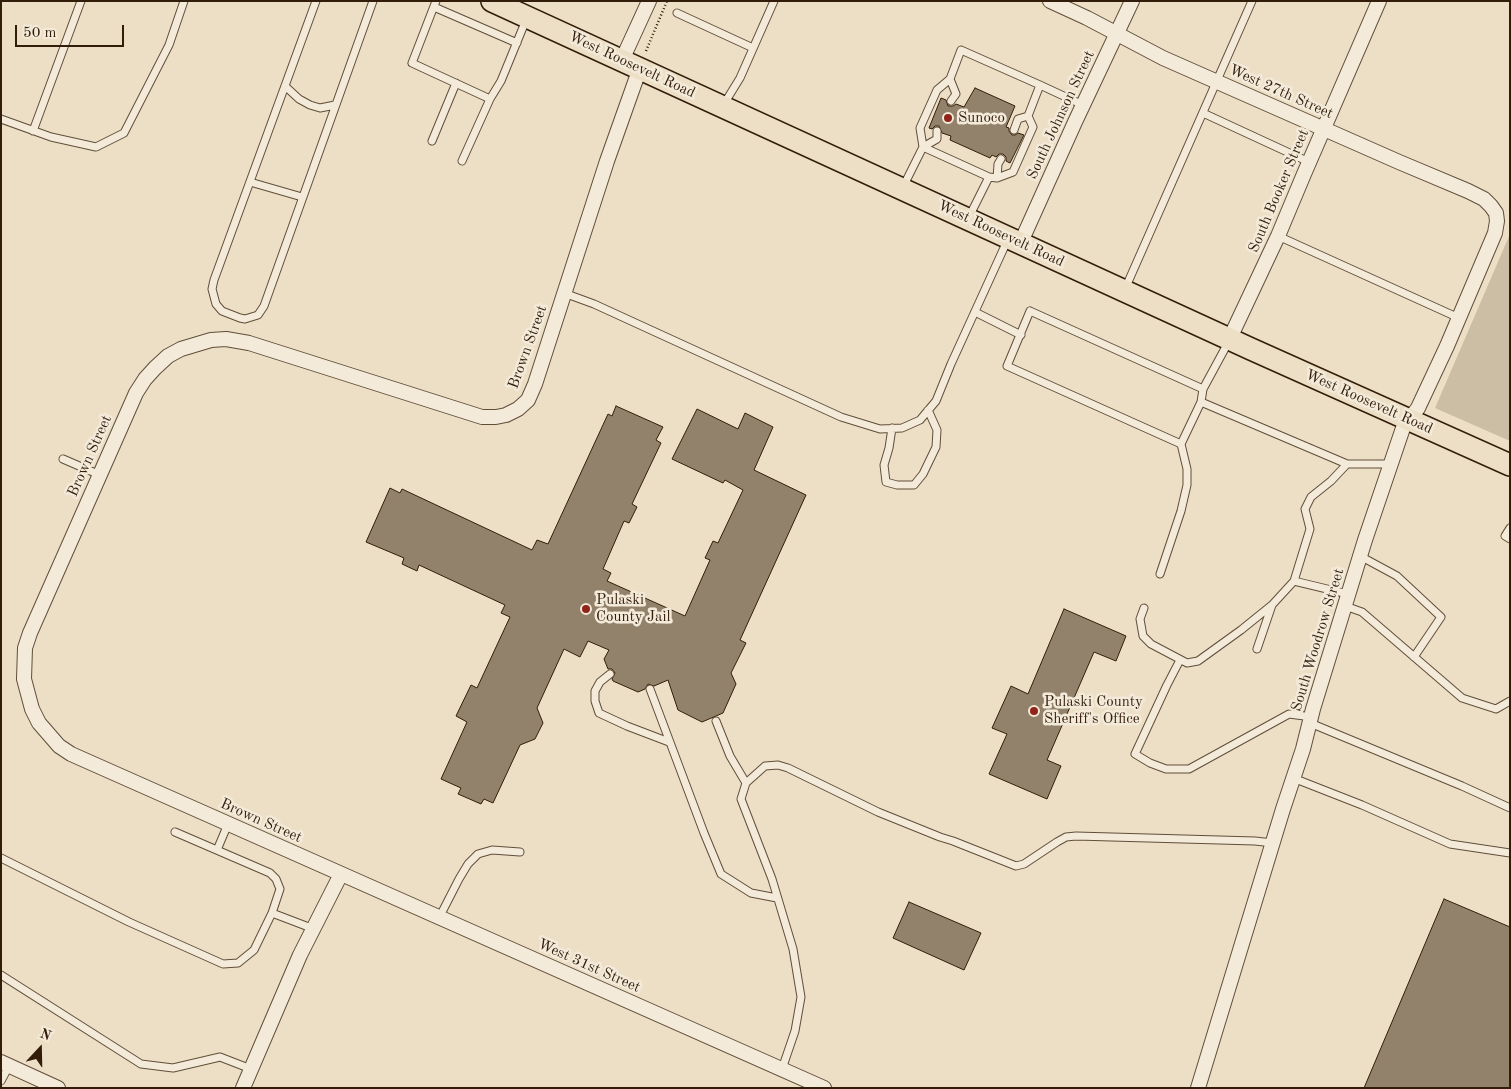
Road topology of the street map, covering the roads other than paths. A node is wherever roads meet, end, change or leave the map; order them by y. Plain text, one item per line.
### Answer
1 (81, 1) edge
2 (184, 1) edge
3 (316, 1) edge
4 (373, 1) edge
5 (492, 1) edge
6 (649, 1) edge
7 (774, 1) edge
8 (1050, 1) edge
9 (1132, 1) edge
10 (1252, 1) edge
11 (1379, 1) edge
12 (435, 4) edge
13 (677, 12) dead end
14 (527, 17) junction
15 (1116, 34) junction
16 (517, 43) junction
17 (754, 48) junction
18 (636, 60) junction
19 (950, 79) junction
20 (1216, 82) junction
21 (456, 83) junction
22 (1040, 85) junction
23 (285, 86) junction
24 (490, 99) junction
25 (954, 103) dead end
26 (335, 105) junction
27 (1083, 105) junction
28 (723, 106) junction
29 (1203, 113) junction
30 (1028, 116) junction
31 (1, 120) edge
32 (1324, 129) junction
33 (1014, 130) dead end
34 (33, 131) junction
35 (937, 131) dead end
36 (945, 134) dead end
37 (937, 139) junction
38 (432, 141) dead end
39 (923, 147) junction
40 (1000, 159) dead end
41 (462, 161) dead end
42 (1309, 162) junction
43 (989, 177) junction
44 (997, 178) junction
45 (250, 182) junction
46 (902, 189) junction
47 (302, 197) junction
48 (1496, 213) joint
49 (968, 219) junction
50 (1278, 236) junction
51 (1015, 240) junction
52 (1125, 290) junction
53 (564, 293) junction
54 (975, 312) junction
55 (1458, 318) junction
56 (1021, 335) junction
57 (1230, 338) junction
58 (1203, 389) junction
59 (1201, 402) junction
60 (928, 410) junction
61 (1409, 420) junction
62 (892, 428) junction
63 (1181, 444) junction
64 (63, 459) dead end
65 (1347, 464) junction
66 (1391, 464) junction
67 (1510, 465) edge
68 (100, 475) junction
69 (1510, 528) edge
70 (1510, 539) edge
71 (1360, 556) junction
72 (1160, 574) dead end
73 (1294, 581) junction
74 (1347, 600) junction
75 (1272, 605) junction
76 (1144, 608) dead end
77 (1257, 649) dead end
78 (1414, 657) junction
79 (1180, 660) junction
80 (610, 674) dead end
81 (650, 689) dead end
82 (1510, 701) edge
83 (1311, 720) junction
84 (716, 721) dead end
85 (669, 742) junction
86 (1294, 778) junction
87 (746, 783) junction
88 (1510, 808) edge
89 (228, 824) junction
90 (175, 832) dead end
91 (1273, 843) junction
92 (217, 850) junction
93 (520, 852) dead end
94 (1510, 853) edge
95 (1, 858) edge
96 (341, 874) junction
97 (778, 898) junction
98 (272, 913) junction
99 (440, 918) junction
100 (314, 929) junction
101 (1, 975) edge
102 (5, 1064) edge
103 (251, 1069) junction
104 (782, 1069) junction
105 (1, 1081) edge
106 (58, 1088) edge
107 (243, 1088) edge
108 (824, 1088) edge
109 (1198, 1088) edge

1 - 34 lane
2 - 34 lane
3 - 23 lane
4 - 26 lane
5 - 14 main road, West Roosevelt Road
6 - 18 street, Brown Street
7 - 17 lane
8 - 15 street, West 27th Street
9 - 15 street, South Johnson Street
10 - 20 lane
11 - 32 street, South Booker Street
12 - 16 lane
12 - 21 lane
13 - 17 lane
14 - 16 lane
14 - 18 main road, West Roosevelt Road
15 - 20 street, West 27th Street
15 - 27 street, South Johnson Street
16 - 24 lane
17 - 28 lane
18 - 28 main road, West Roosevelt Road
18 - 53 street, Brown Street
19 - 22 lane
19 - 25 lane
19 - 39 lane
20 - 29 lane
20 - 32 street, West 27th Street
21 - 24 lane
21 - 38 lane
22 - 27 lane
22 - 30 lane
23 - 26 lane
23 - 45 lane
24 - 41 lane
26 - 47 lane
27 - 51 street, South Johnson Street
28 - 46 main road, West Roosevelt Road
29 - 42 lane
29 - 52 lane
30 - 33 lane
30 - 44 lane
31 - 34 lane
32 - 42 street, South Booker Street
32 - 48 street, West 27th Street
35 - 37 lane
36 - 37 lane
37 - 39 lane
39 - 43 lane
39 - 46 lane
40 - 44 lane
42 - 50 street, South Booker Street
43 - 44 lane
43 - 49 lane
45 - 47 lane
45 - 47 lane
46 - 49 main road, West Roosevelt Road
48 - 55 street, South Woodrow Street
49 - 51 main road, West Roosevelt Road
50 - 55 lane
50 - 57 street, South Booker Street
51 - 52 main road, West Roosevelt Road
51 - 54 lane
52 - 57 main road, West Roosevelt Road
53 - 62 lane
53 - 68 street, Brown Street
54 - 56 lane
54 - 60 lane
55 - 61 street, South Woodrow Street
56 - 58 lane
56 - 63 lane
57 - 58 lane
57 - 61 main road, West Roosevelt Road
58 - 59 lane
59 - 63 lane
59 - 65 lane
60 - 62 lane
60 - 62 lane
61 - 66 street, South Woodrow Street
61 - 67 main road, West Roosevelt Road
63 - 72 lane
64 - 68 lane
65 - 66 lane
65 - 73 lane
66 - 71 street, South Woodrow Street
68 - 89 street, Brown Street
69 - 70 lane
71 - 74 street, South Woodrow Street
71 - 78 lane
73 - 74 lane
73 - 75 lane
74 - 78 lane
74 - 83 street, South Woodrow Street
75 - 77 lane
75 - 79 lane
76 - 79 lane
78 - 82 lane
79 - 83 lane
80 - 85 lane
81 - 85 lane
83 - 86 street, South Woodrow Street
83 - 88 lane
84 - 87 lane
85 - 97 lane
86 - 91 street, South Woodrow Street
86 - 94 lane
87 - 91 lane
87 - 97 lane
89 - 92 lane
89 - 96 street, Brown Street
90 - 92 lane
91 - 109 street, South Woodrow Street
92 - 98 lane
93 - 99 lane
95 - 98 lane
96 - 99 street, West 31st Street
96 - 100 street
97 - 104 lane
98 - 100 lane
99 - 104 street, West 31st Street
100 - 103 street
101 - 103 lane
102 - 105 lane
102 - 106 street
103 - 107 street
104 - 108 street, West 31st Street

